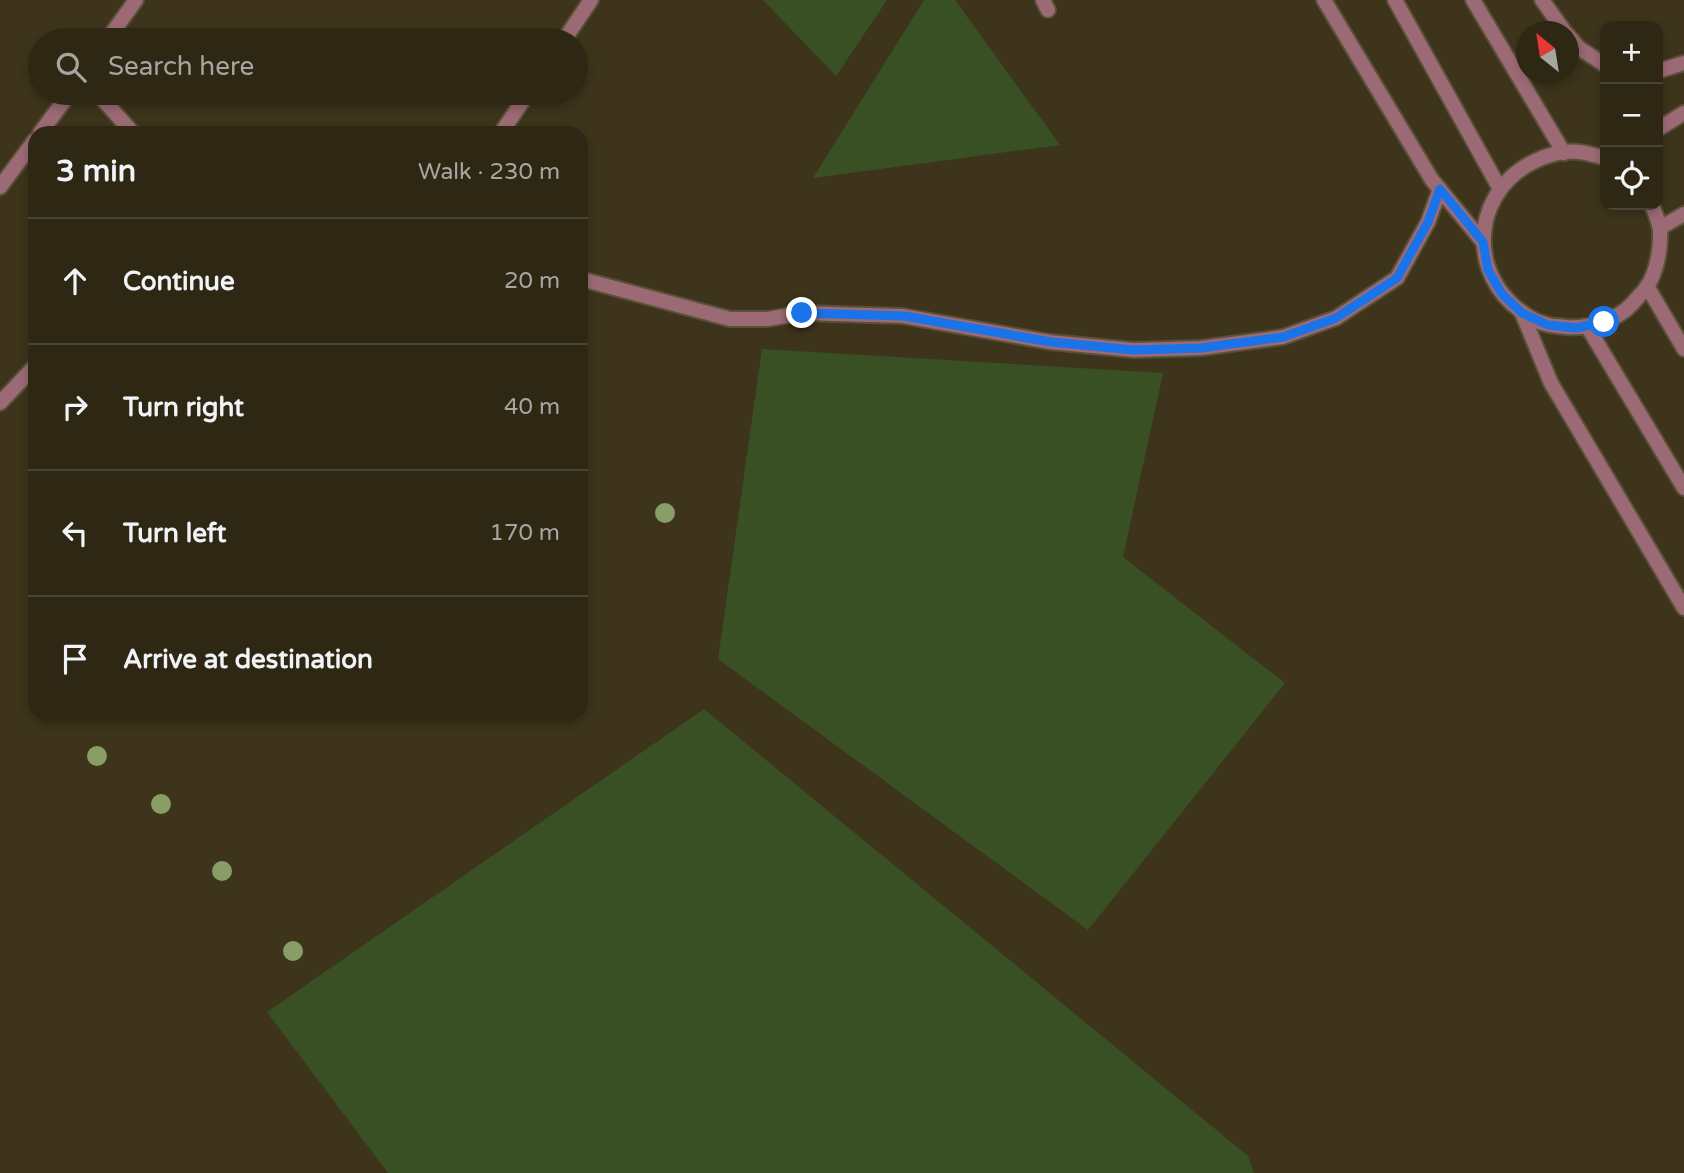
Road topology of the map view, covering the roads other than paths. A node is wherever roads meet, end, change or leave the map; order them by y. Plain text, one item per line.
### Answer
1 (136, 0) edge
2 (591, 0) edge
3 (1324, 0) edge
4 (1395, 0) edge
5 (1473, 0) edge
6 (1542, 0) edge
7 (1558, 21) edge
8 (116, 28) edge
9 (572, 28) edge
10 (1579, 48) edge
11 (1600, 62) edge
12 (1684, 63) edge
13 (1663, 69) edge
14 (61, 105) edge
15 (108, 105) edge
16 (520, 105) edge
17 (1684, 113) edge
18 (45, 126) edge
19 (127, 126) edge
20 (506, 126) edge
21 (1663, 126) edge
22 (28, 149) edge
23 (1564, 153) junction
24 (1600, 157) edge
25 (0, 187) edge
26 (1440, 189) junction
27 (1500, 189) junction
28 (1655, 210) edge
29 (1684, 214) edge
30 (1660, 228) junction
31 (1483, 242) junction
32 (588, 281) edge
33 (1647, 286) junction
34 (1522, 313) junction
35 (1587, 326) junction
36 (1684, 349) edge
37 (28, 373) edge
38 (0, 403) edge
39 (1684, 488) edge
40 (1684, 608) edge

1 - 8 street
2 - 9 street
3 - 26 street
4 - 27 street
5 - 23 street
6 - 7 street
10 - 11 street
12 - 13 street
14 - 18 street
15 - 19 street
16 - 20 street
17 - 21 street
22 - 25 street
23 - 24 street
23 - 27 street
26 - 31 street
26 - 32 street
27 - 31 street
28 - 30 street
29 - 30 street
30 - 33 street
31 - 34 street
33 - 35 street
33 - 36 street
34 - 35 street
34 - 40 street
35 - 39 street
37 - 38 street

